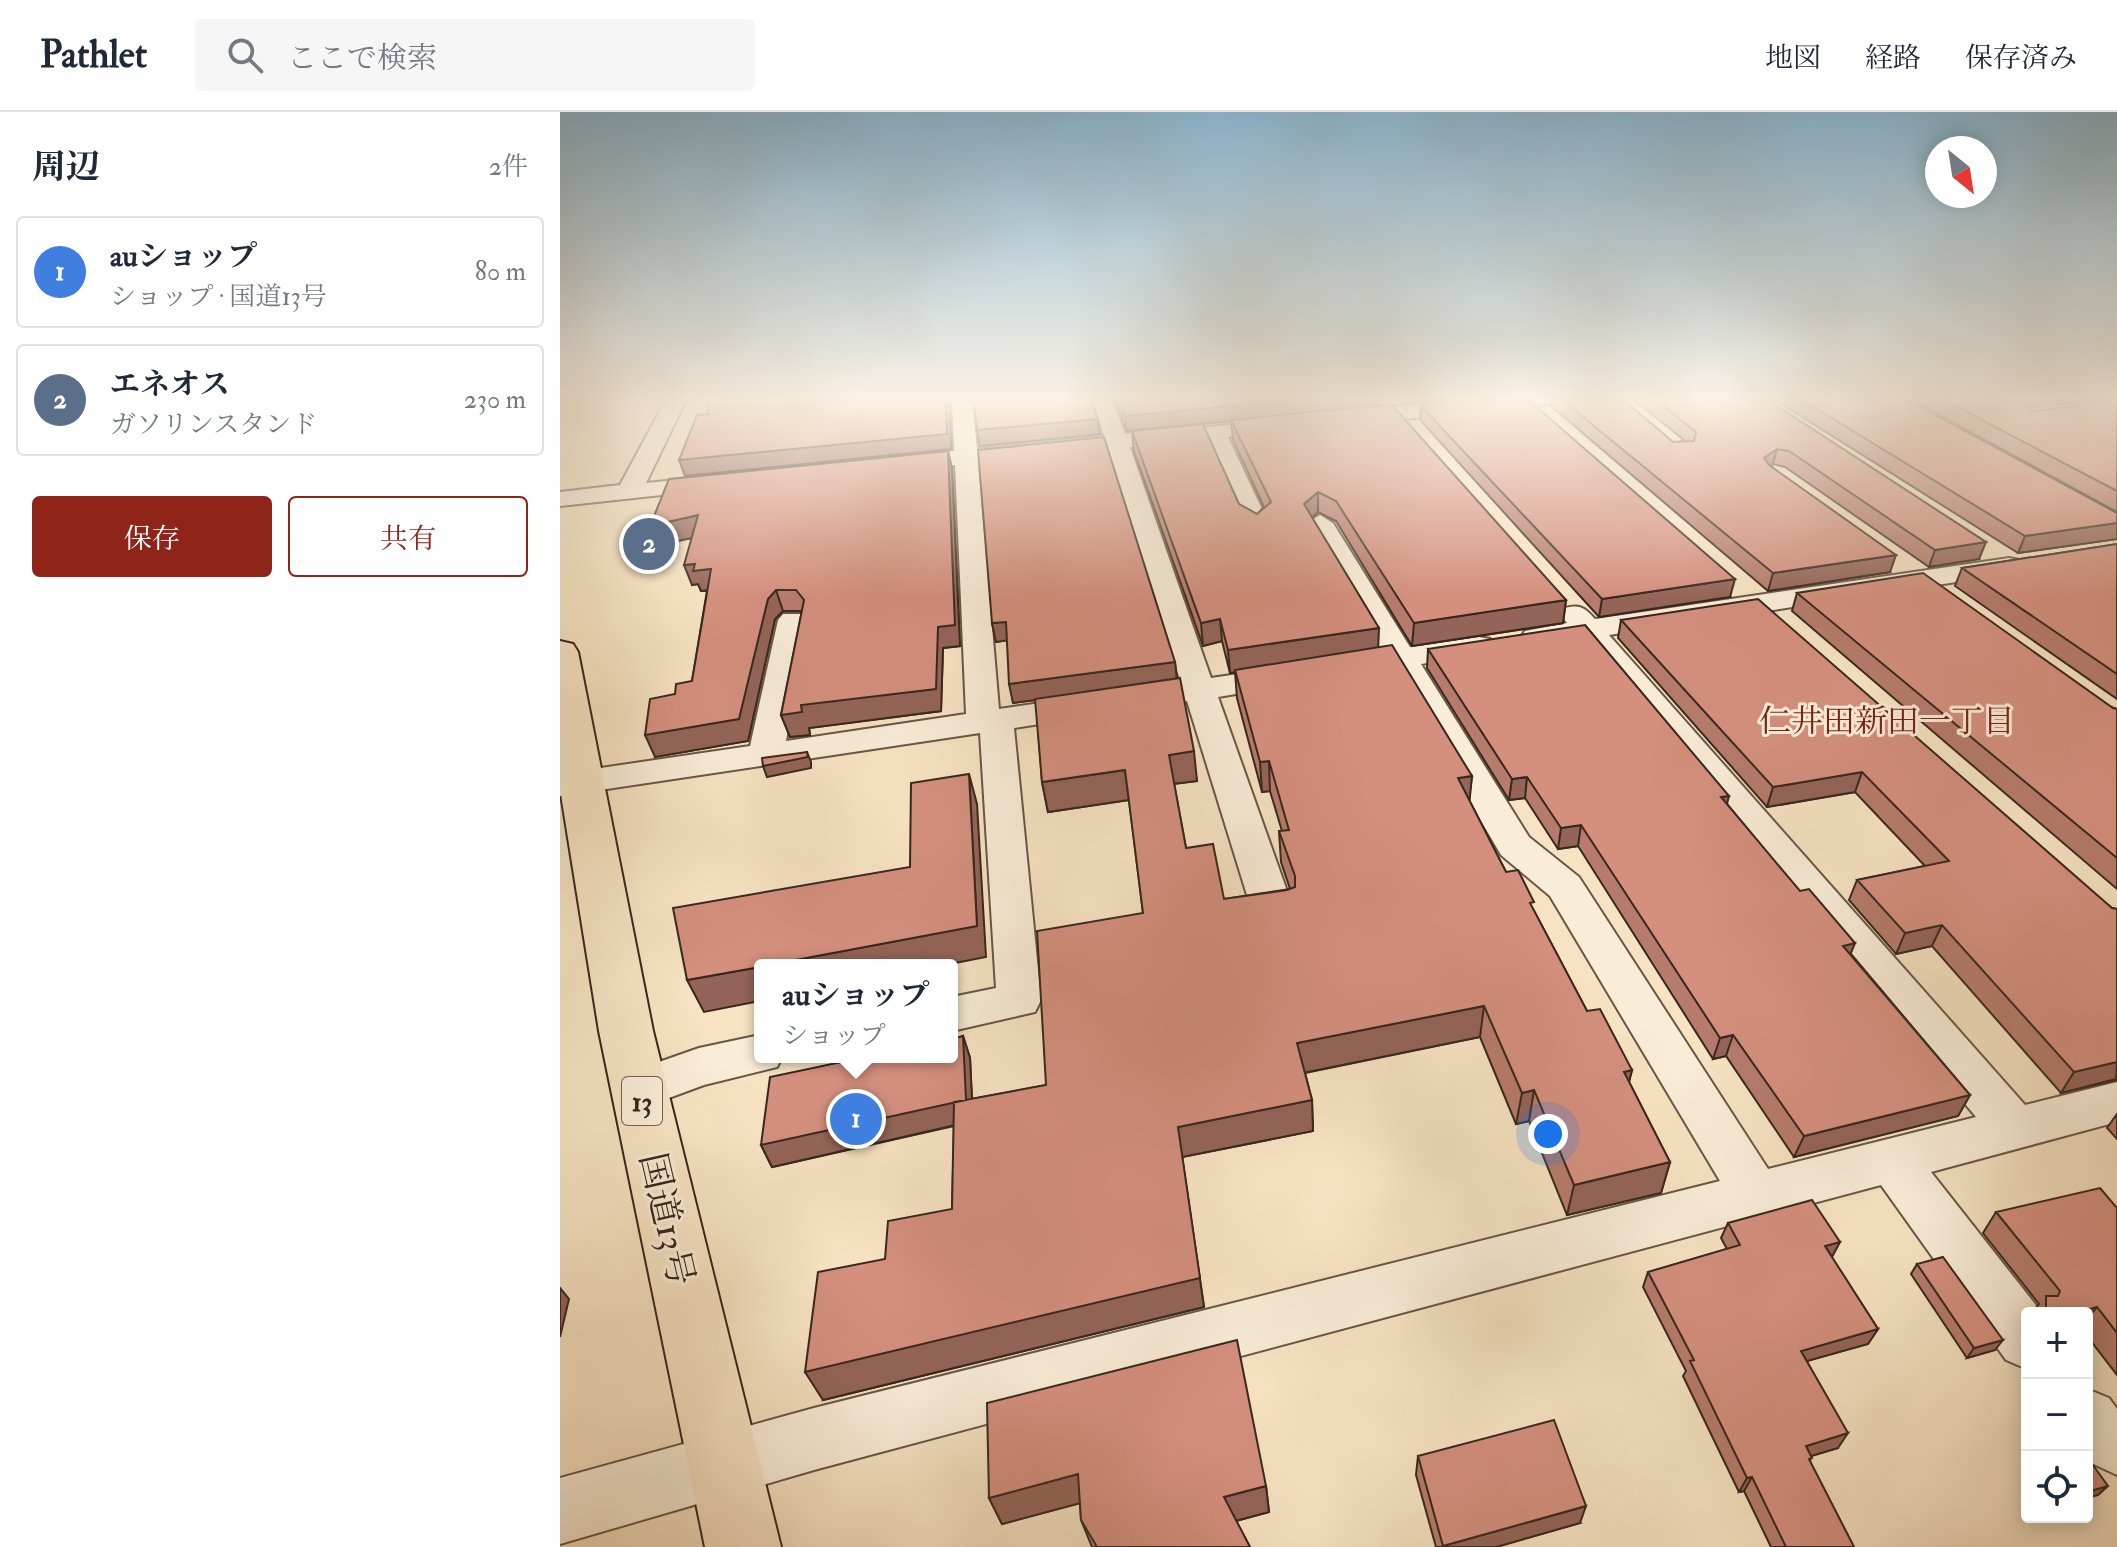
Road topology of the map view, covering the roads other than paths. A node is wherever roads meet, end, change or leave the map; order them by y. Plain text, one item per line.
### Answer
1 (643, 465) edge
2 (885, 465) edge
3 (967, 465) edge
4 (1126, 465) edge
5 (1229, 465) edge
6 (874, 466) edge
7 (736, 481) edge
8 (629, 492) junction
9 (560, 499) edge
10 (1320, 523) edge
11 (1256, 524) edge
12 (1884, 554) edge
13 (2014, 558) edge
14 (1921, 580) junction
15 (1548, 584) edge
16 (1747, 592) junction
17 (1957, 606) edge
18 (793, 620) dead end
19 (1589, 629) junction
20 (1794, 633) edge
21 (560, 652) edge
22 (1400, 658) junction
23 (1200, 691) junction
24 (990, 722) junction
25 (766, 755) junction
26 (570, 784) edge
27 (1272, 908) edge
28 (958, 1013) edge
29 (754, 1055) edge
30 (639, 1089) junction
31 (2117, 1102) edge
32 (2015, 1128) junction
33 (1892, 1160) junction
34 (1756, 1195) junction
35 (2021, 1332) edge
36 (2093, 1428) edge
37 (2117, 1444) edge
38 (723, 1464) junction
39 (560, 1511) edge
40 (743, 1547) edge

1 - 8 street
2 - 6 street
3 - 24 street
4 - 23 street
5 - 11 street
7 - 8 street
8 - 9 street
10 - 22 street
12 - 14 street
13 - 14 street
14 - 16 street
14 - 17 street
15 - 19 street
16 - 19 street
16 - 20 street
18 - 25 street
19 - 22 street
19 - 32 street
21 - 26 highway, 国道13号 / 13
22 - 23 street
22 - 34 street
23 - 24 street
23 - 27 street
24 - 25 street
24 - 28 street
25 - 26 street
26 - 30 highway, 国道13号 / 13
29 - 30 street
30 - 38 highway, 国道13号 / 13
31 - 32 street
32 - 33 street
33 - 34 street
33 - 35 street
34 - 38 street
36 - 37 street
38 - 39 street
38 - 40 highway, 国道13号 / 13

